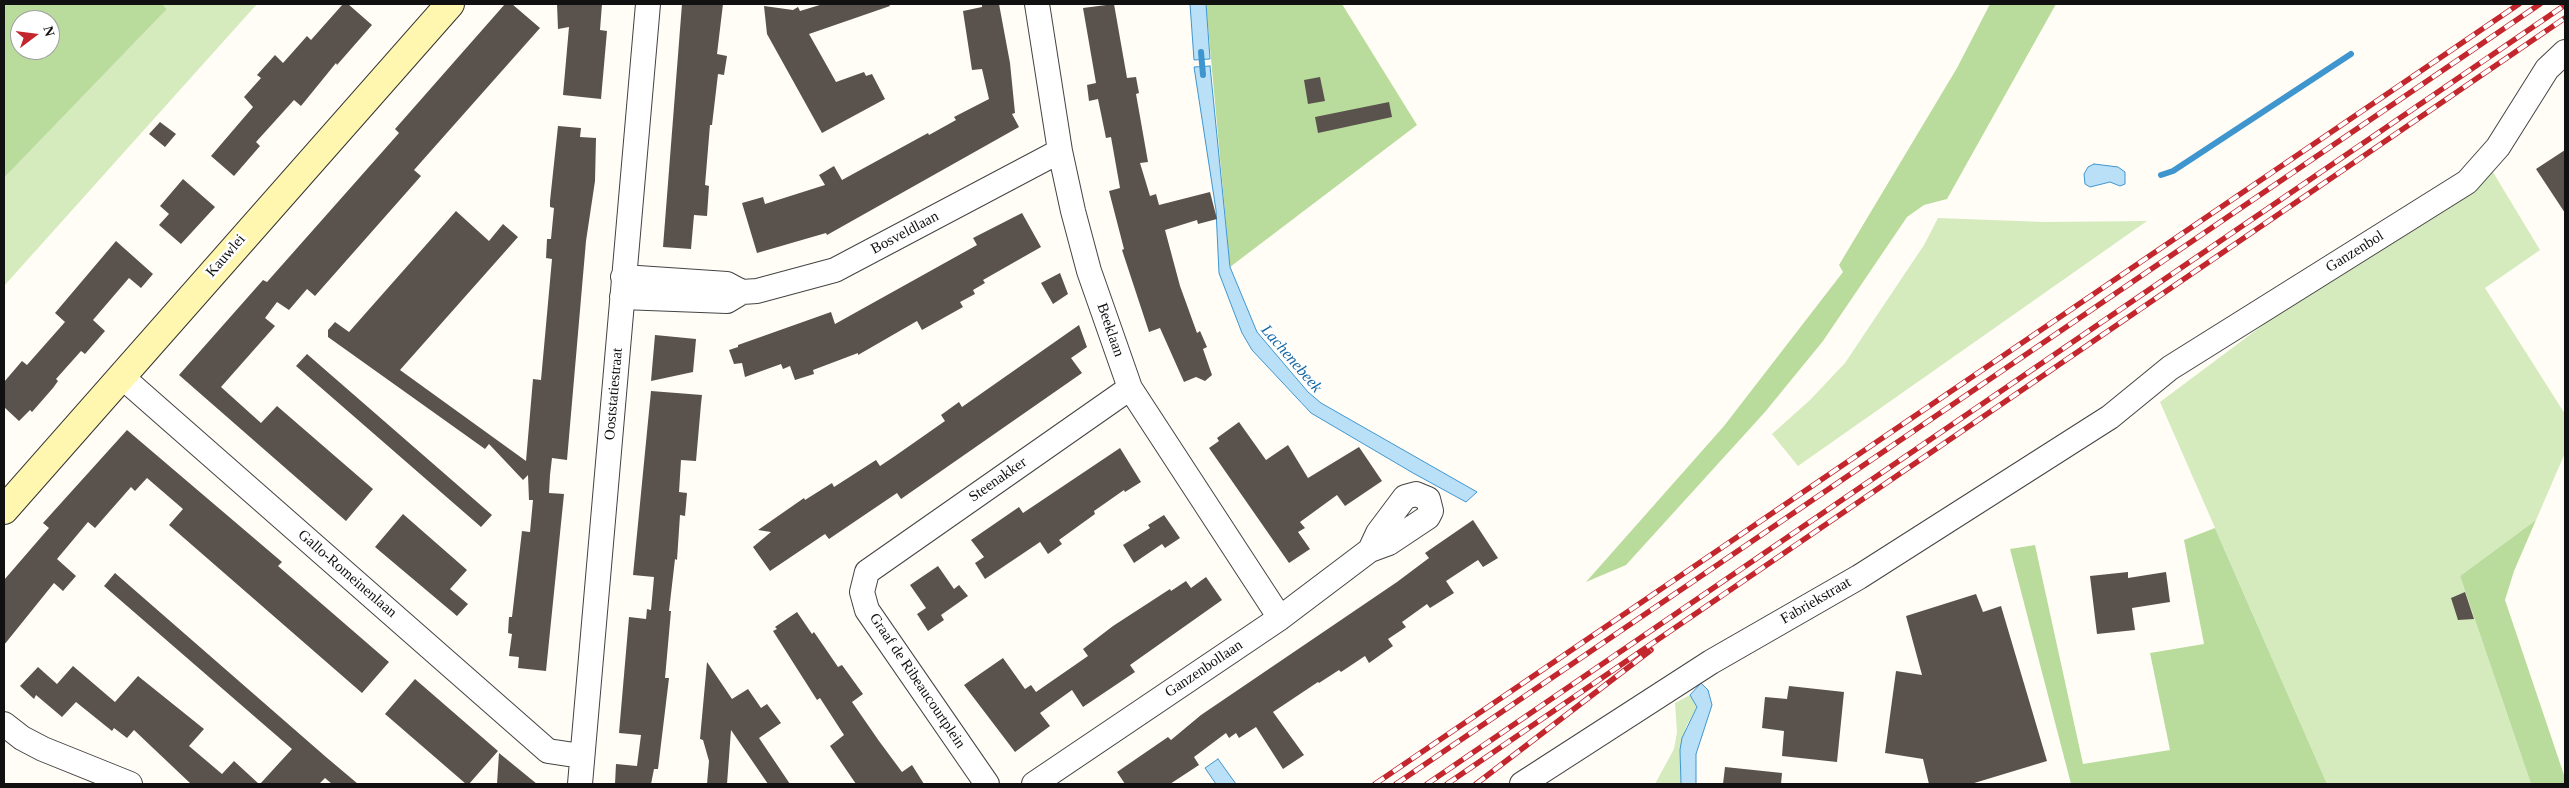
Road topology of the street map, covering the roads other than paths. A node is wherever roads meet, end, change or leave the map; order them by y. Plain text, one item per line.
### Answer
1 (450, 4) edge
2 (648, 4) edge
3 (1037, 4) edge
4 (2565, 52) edge
5 (1060, 151) junction
6 (623, 287) junction
7 (121, 376) junction
8 (1130, 388) junction
9 (2110, 416) joint
10 (4, 510) edge
11 (1370, 550) dead end
12 (867, 572) joint
13 (1280, 618) junction
14 (4, 724) edge
15 (581, 756) junction
16 (125, 783) edge
17 (580, 784) edge
18 (988, 784) edge
19 (1034, 784) edge
20 (1522, 784) edge

1 - 7 street, Kauwlei
2 - 6 street, Ooststatiestraat
3 - 5 street, Beeklaan
4 - 9 street, Ganzenbol
5 - 6 street, Bosveldlaan
5 - 8 street, Beeklaan
6 - 15 street, Ooststatiestraat
7 - 10 street, Kauwlei
7 - 15 street, Gallo-Romeinenlaan
8 - 12 street, Steenakker
8 - 13 street, Beeklaan
9 - 20 street, Fabriekstraat
11 - 13 street, Ganzenbollaan
12 - 18 street, Graaf de Ribeaucourtplein
13 - 19 street, Ganzenbollaan
14 - 16 street
15 - 17 street, Ooststatiestraat

